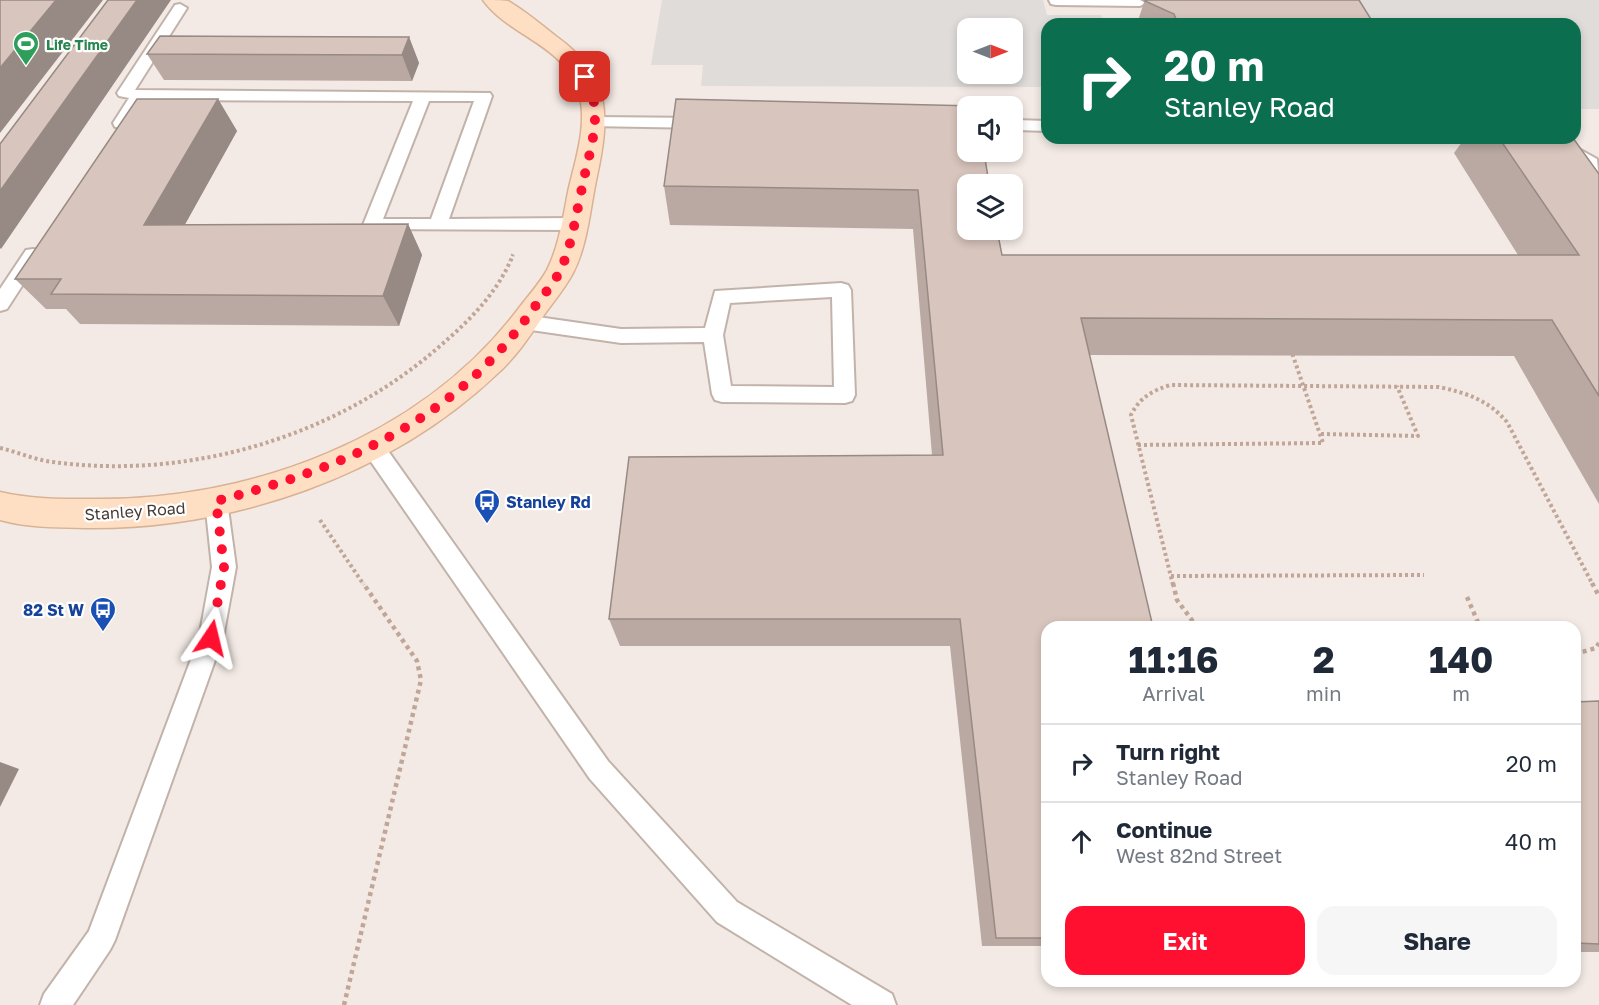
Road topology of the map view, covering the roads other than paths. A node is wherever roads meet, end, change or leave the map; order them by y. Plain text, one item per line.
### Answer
1 (494, 0) edge
2 (1056, 1) edge
3 (1140, 2) dead end
4 (180, 8) dead end
5 (140, 95) junction
6 (423, 96) junction
7 (595, 122) junction
8 (719, 123) edge
9 (1023, 125) edge
10 (1041, 126) edge
11 (113, 135) edge
12 (1558, 144) edge
13 (1599, 174) edge
14 (574, 224) junction
15 (438, 225) junction
16 (40, 244) edge
17 (0, 304) edge
18 (524, 322) junction
19 (713, 335) junction
20 (373, 447) junction
21 (216, 501) junction
22 (0, 506) edge
23 (55, 1005) edge
24 (881, 1005) edge

1 - 7 street
2 - 3 lane
4 - 5 lane
5 - 6 lane
5 - 11 lane
6 - 15 lane
6 - 15 lane
7 - 8 lane
7 - 14 street, Stanley Road
9 - 10 lane
12 - 13 lane
14 - 15 lane
14 - 18 street, Stanley Road
16 - 17 lane
18 - 19 lane
18 - 20 street, Stanley Road
19 - 19 lane
20 - 21 street, Stanley Road
20 - 24 lane
21 - 22 street, Stanley Road
21 - 23 lane

